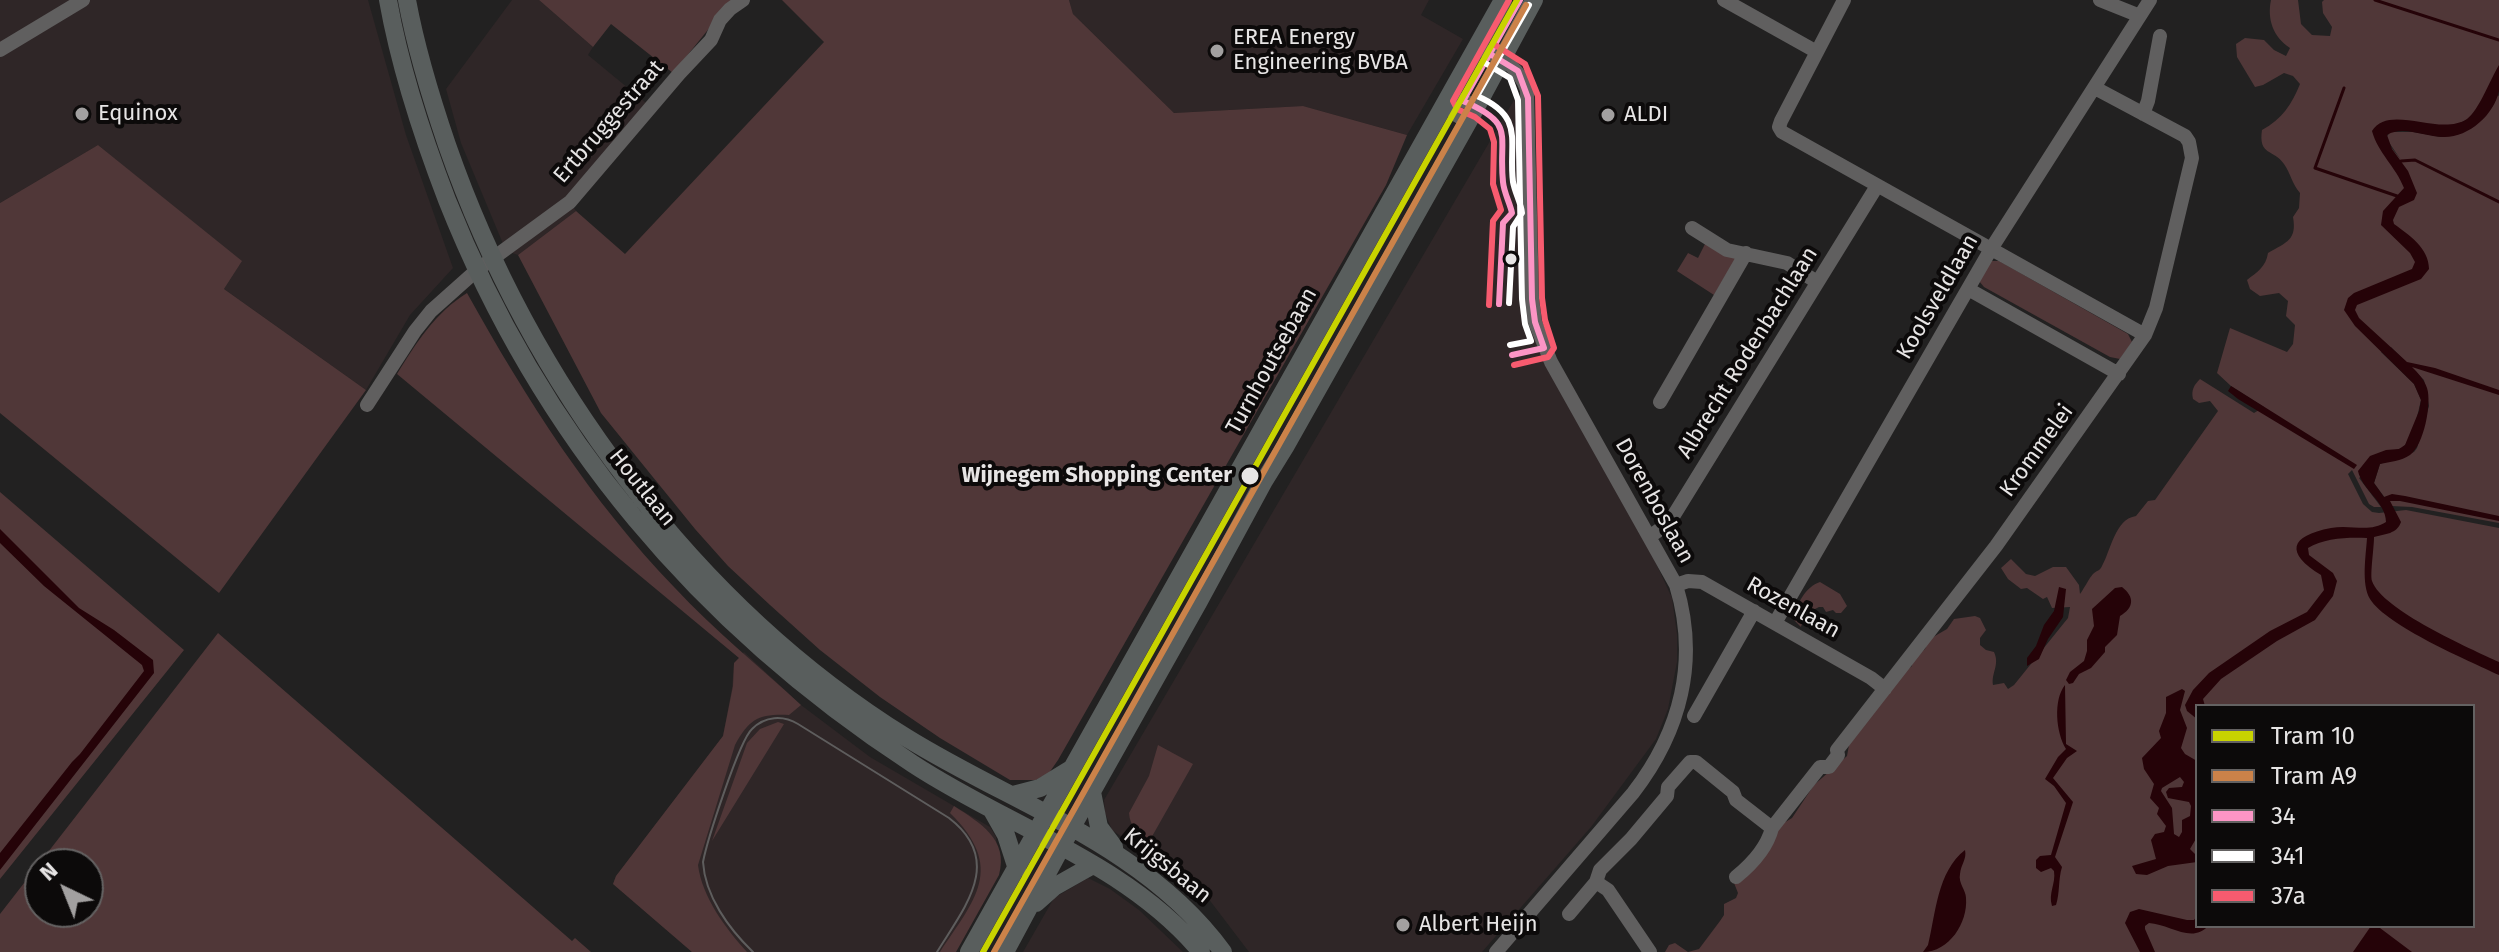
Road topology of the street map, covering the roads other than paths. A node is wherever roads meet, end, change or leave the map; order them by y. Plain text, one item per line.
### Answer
1 (83, 0) edge
2 (388, 0) edge
3 (407, 0) edge
4 (743, 0) edge
5 (1503, 0) edge
6 (1534, 0) edge
7 (1724, 0) edge
8 (1844, 0) edge
9 (2100, 0) edge
10 (2150, 0) edge
11 (2140, 16) junction
12 (2160, 36) dead end
13 (1477, 47) junction
14 (0, 50) edge
15 (1817, 52) junction
16 (1501, 60) junction
17 (2095, 88) junction
18 (1445, 101) junction
19 (1473, 114) junction
20 (2143, 114) junction
21 (1877, 186) junction
22 (1692, 228) dead end
23 (1991, 249) junction
24 (1746, 253) junction
25 (493, 258) junction
26 (477, 270) junction
27 (1817, 282) junction
28 (1968, 289) junction
29 (2145, 335) junction
30 (2119, 374) junction
31 (1660, 402) dead end
32 (367, 405) dead end
33 (1649, 537) junction
34 (1676, 585) junction
35 (1754, 611) junction
36 (1775, 623) junction
37 (1885, 689) junction
38 (1694, 716) dead end
39 (1074, 768) junction
40 (1092, 792) junction
41 (1013, 795) junction
42 (992, 810) junction
43 (1048, 813) junction
44 (1072, 827) junction
45 (1772, 828) junction
46 (1036, 834) junction
47 (1061, 848) junction
48 (1123, 859) junction
49 (1093, 865) junction
50 (1017, 869) junction
51 (1736, 877) dead end
52 (1596, 882) junction
53 (1569, 914) dead end
54 (1024, 917) junction
55 (1499, 951) edge
56 (969, 952) edge
57 (1005, 952) edge
58 (1201, 952) edge
59 (1223, 952) edge
60 (1650, 952) edge

1 - 14 street
2 - 26 main road, Houtlaan
3 - 25 main road, Houtlaan
4 - 25 street, Ertbruggestraat
5 - 13 main road, Turnhoutsebaan
6 - 16 main road
7 - 15 street
8 - 15 street
9 - 11 street
10 - 11 street, Koolsveldlaan
11 - 17 street, Koolsveldlaan
12 - 20 street
13 - 16 street, Dorenboslaan
13 - 18 main road, Turnhoutsebaan
15 - 21 street
16 - 19 main road
16 - 33 street, Dorenboslaan
17 - 20 street, Krommelei
17 - 23 street, Koolsveldlaan
18 - 19 street
18 - 39 main road, Turnhoutsebaan
19 - 40 main road
20 - 29 street, Krommelei
21 - 23 street
21 - 27 street, Albrecht Rodenbachlaan
22 - 24 street
23 - 28 street, Koolsveldlaan
23 - 29 street
24 - 27 street
24 - 31 street
25 - 26 street, Ertbruggestraat
25 - 41 main road, Houtlaan
26 - 32 street
26 - 42 main road, Houtlaan
27 - 33 street, Albrecht Rodenbachlaan
28 - 30 street
28 - 36 street, Koolsveldlaan
29 - 30 street, Krommelei
30 - 37 street, Krommelei
33 - 34 street, Dorenboslaan
34 - 35 street, Rozenlaan
34 - 55 street, Dorenboslaan
35 - 36 street, Rozenlaan
35 - 38 street
36 - 37 street, Rozenlaan
37 - 45 street, Krommelei
39 - 41 main road
39 - 43 main road, Turnhoutsebaan
40 - 44 main road
40 - 48 main road
41 - 43 main road, Houtlaan
42 - 46 main road, Houtlaan
42 - 50 main road
43 - 44 main road, Houtlaan
43 - 46 main road, Turnhoutsebaan
44 - 47 main road
44 - 48 main road, Krijgsbaan
45 - 51 street, Krommelei
45 - 52 street
46 - 47 main road, Houtlaan
46 - 50 main road, Turnhoutsebaan
47 - 49 main road, Krijgsbaan
47 - 54 main road
48 - 59 main road, Krijgsbaan
49 - 54 main road
49 - 58 main road, Krijgsbaan
50 - 56 main road, Turnhoutsebaan
52 - 53 street
52 - 60 street
54 - 57 main road

